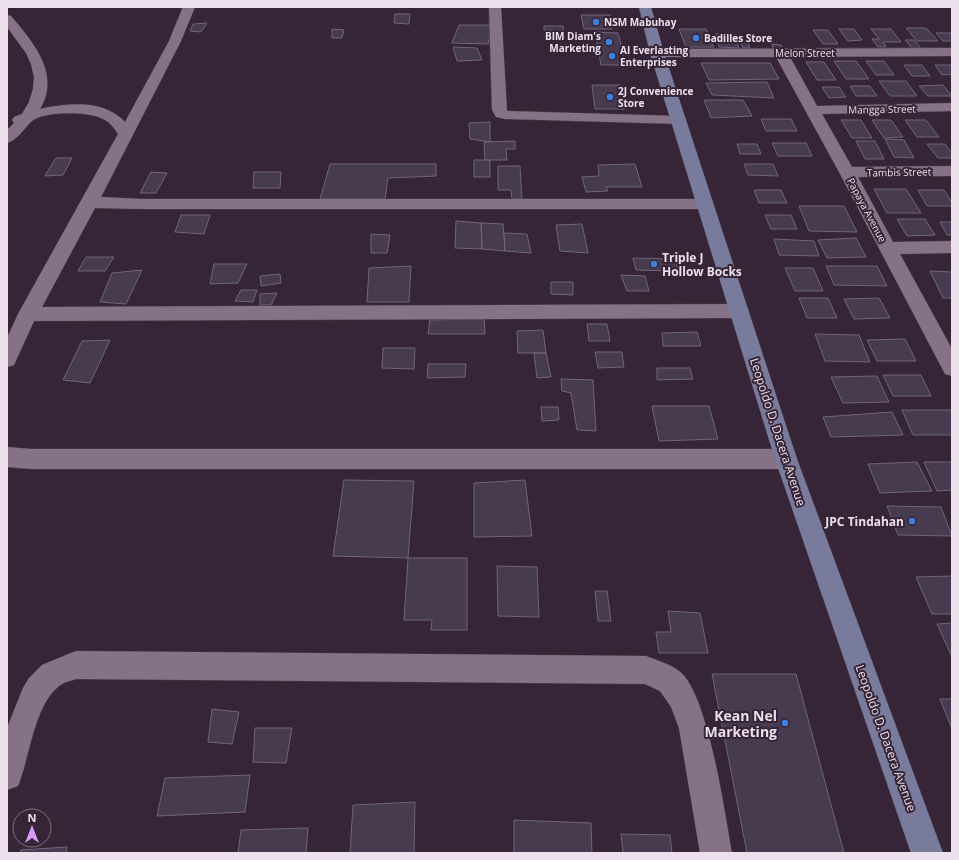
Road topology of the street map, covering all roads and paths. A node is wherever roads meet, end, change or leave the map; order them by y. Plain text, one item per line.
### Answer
1 (189, 7) edge
2 (495, 7) edge
3 (645, 7) edge
4 (7, 19) edge
5 (952, 52) edge
6 (657, 53) junction
7 (781, 54) junction
8 (952, 107) edge
9 (812, 110) junction
10 (29, 115) junction
11 (678, 120) junction
12 (7, 125) edge
13 (126, 133) junction
14 (7, 138) edge
15 (952, 171) edge
16 (847, 172) junction
17 (90, 202) junction
18 (705, 204) junction
19 (952, 247) edge
20 (888, 248) junction
21 (739, 311) junction
22 (28, 314) junction
23 (946, 344) edge
24 (7, 359) edge
25 (952, 368) edge
26 (7, 457) edge
27 (786, 459) junction
28 (7, 775) edge
29 (716, 853) edge
30 (927, 853) edge

1 - 13 street
2 - 11 street
3 - 6 main road, Leopoldo D. Dacera Avenue
4 - 10 street
5 - 7 street, Melon Street
6 - 7 street, Melon Street
6 - 11 main road, Leopoldo D. Dacera Avenue
7 - 9 street, Papaya Avenue
8 - 9 street, Mangga Street
9 - 16 street, Papaya Avenue
10 - 12 street
10 - 13 street
10 - 14 street
11 - 18 main road, Leopoldo D. Dacera Avenue
13 - 17 street
15 - 16 street, Tambis Street
16 - 20 street, Papaya Avenue
17 - 18 street
17 - 22 street
18 - 21 main road, Leopoldo D. Dacera Avenue
19 - 20 street
20 - 23 street, Papaya Avenue
21 - 22 street
21 - 27 main road, Leopoldo D. Dacera Avenue
22 - 24 street
23 - 25 street, Papaya Avenue
26 - 27 street
27 - 30 main road, Leopoldo D. Dacera Avenue
28 - 29 street

